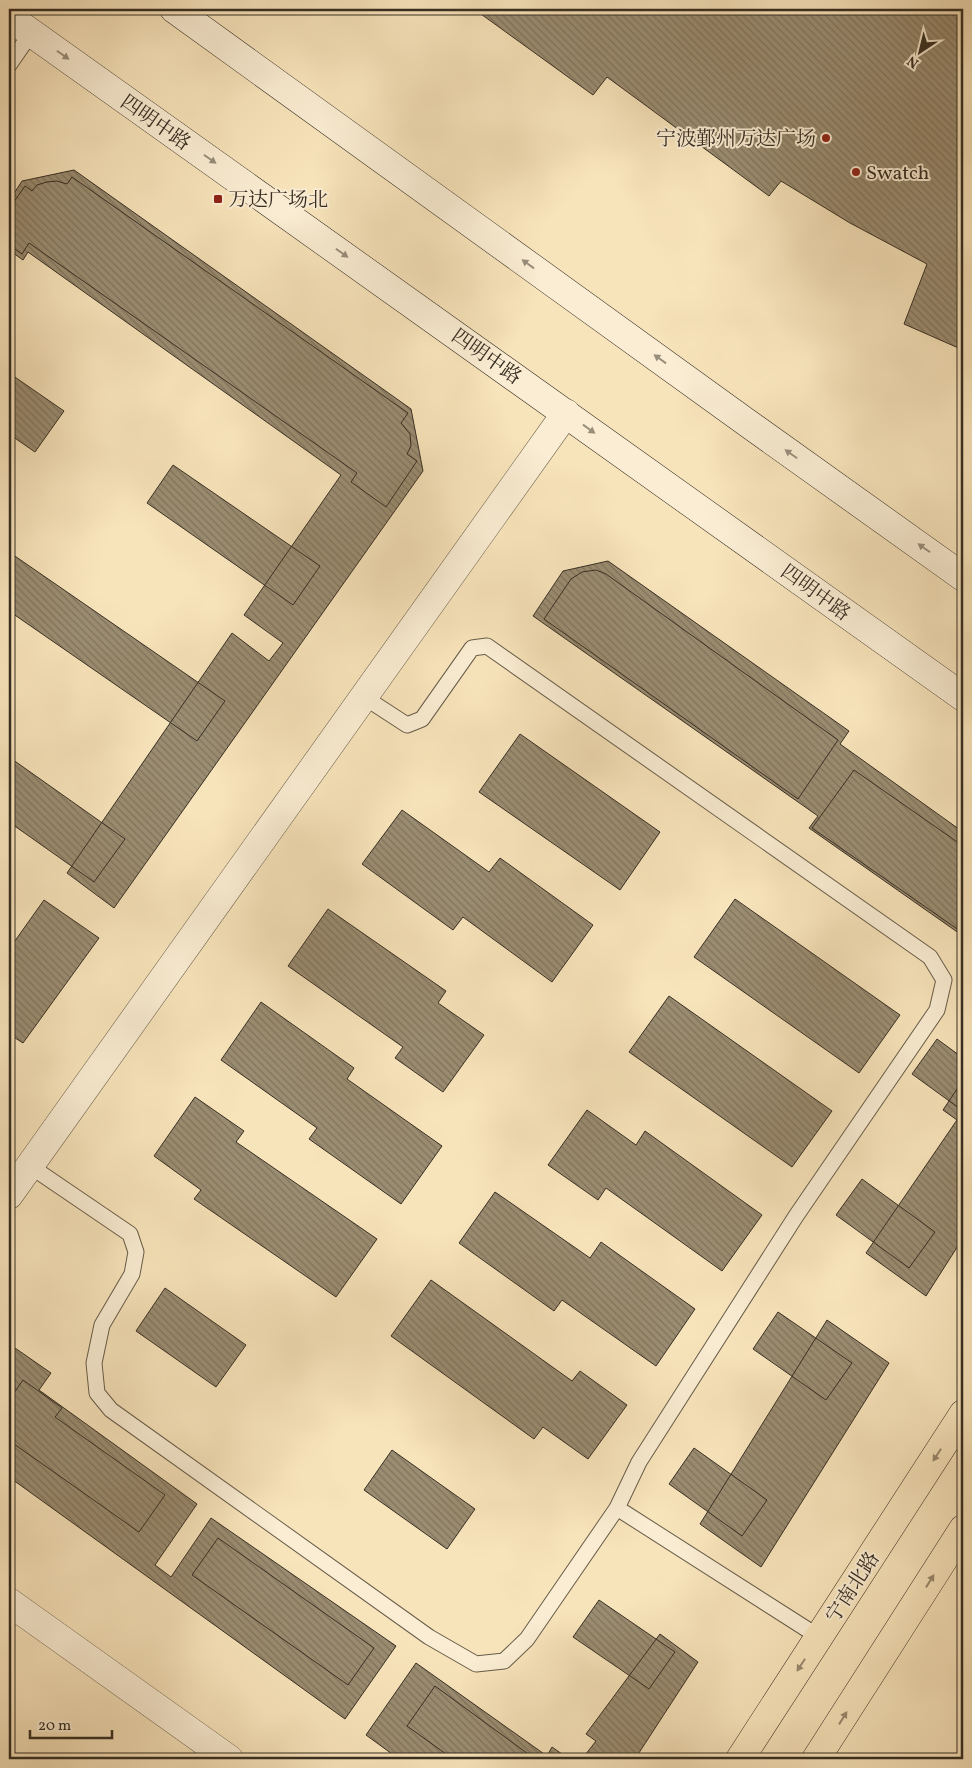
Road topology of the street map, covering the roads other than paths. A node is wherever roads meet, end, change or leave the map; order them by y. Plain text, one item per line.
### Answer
1 (174, 9) edge
2 (9, 17) edge
3 (31, 33) junction
4 (9, 65) edge
5 (566, 413) junction
6 (963, 577) edge
7 (364, 697) junction
8 (963, 697) edge
9 (30, 1166) junction
10 (9, 1194) edge
11 (963, 1414) edge
12 (617, 1508) junction
13 (963, 1529) edge
14 (9, 1602) edge
15 (819, 1637) junction
16 (229, 1759) edge
17 (740, 1759) edge
18 (816, 1759) edge

6 -> 1 main road
2 - 3 main road, 四明中路
3 - 4 lane
3 -> 5 main road, 四明中路
5 - 7 main road
5 -> 8 main road, 四明中路
7 - 9 main road
7 - 12 lane
9 - 10 main road
9 - 12 lane
11 -> 15 main road, 宁南北路
12 - 15 lane
18 -> 13 main road
14 - 16 main road
15 -> 17 main road, 宁南北路

